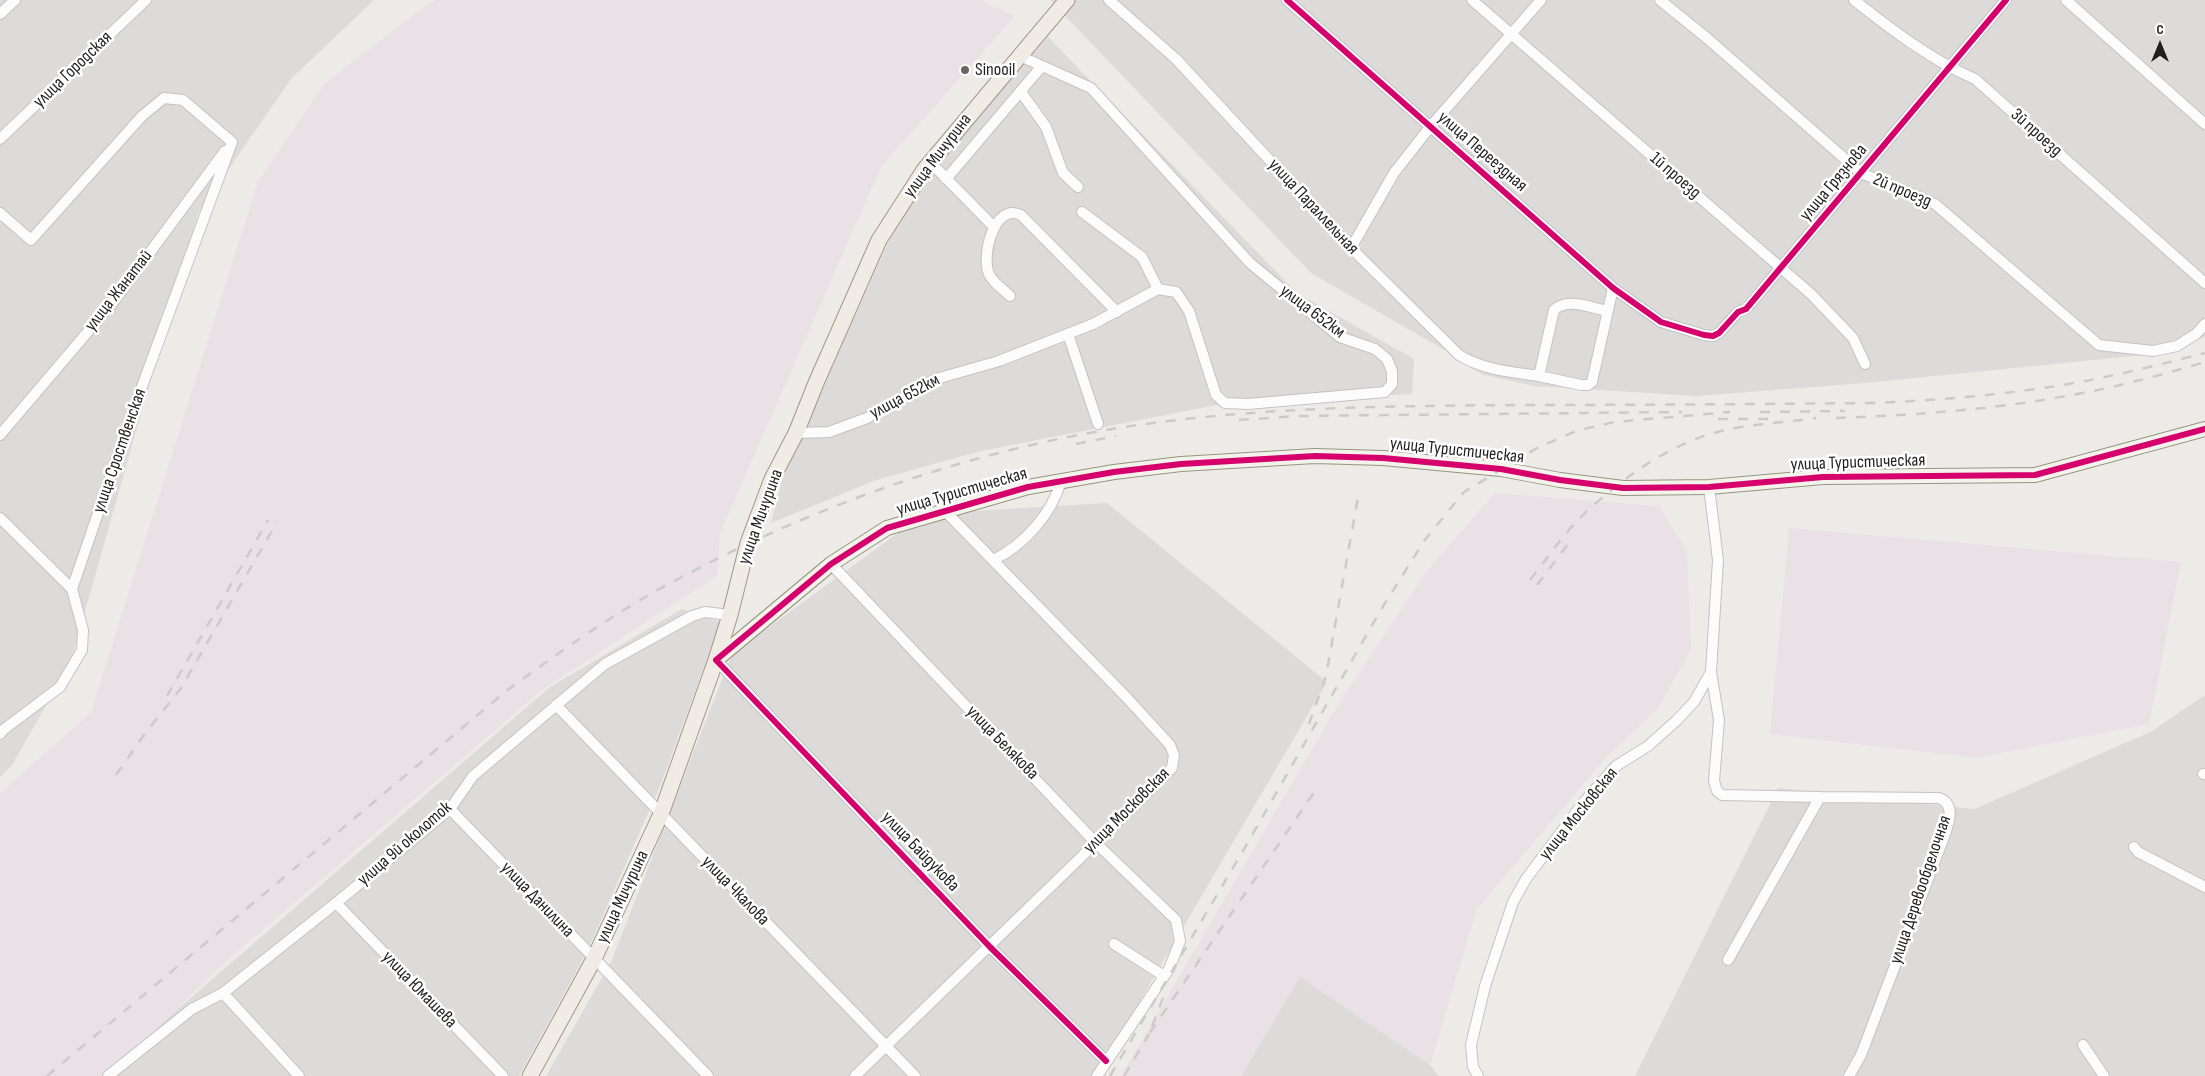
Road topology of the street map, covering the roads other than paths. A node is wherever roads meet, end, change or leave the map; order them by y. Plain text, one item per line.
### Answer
1 (15, 0) edge
2 (146, 0) edge
3 (1067, 0) edge
4 (1109, 0) edge
5 (1287, 0) edge
6 (1472, 0) edge
7 (1541, 0) edge
8 (1660, 0) edge
9 (1854, 0) edge
10 (2006, 0) edge
11 (2066, 0) edge
12 (0, 14) edge
13 (1511, 33) junction
14 (1020, 56) junction
15 (1042, 66) junction
16 (1949, 67) junction
17 (1021, 92) junction
18 (2205, 124) edge
19 (1430, 127) junction
20 (0, 139) edge
21 (232, 142) junction
22 (930, 162) junction
23 (1861, 173) junction
24 (946, 179) junction
25 (1078, 187) dead end
26 (1082, 212) dead end
27 (0, 214) edge
28 (994, 227) junction
29 (1351, 248) junction
30 (1782, 268) junction
31 (2205, 283) edge
32 (1613, 288) junction
33 (1158, 289) junction
34 (1010, 296) dead end
35 (1608, 311) junction
36 (1118, 312) junction
37 (1662, 322) joint
38 (2205, 324) edge
39 (1068, 334) junction
40 (1865, 364) dead end
41 (1539, 376) junction
42 (1098, 424) dead end
43 (2205, 429) edge
44 (796, 433) junction
45 (0, 436) edge
46 (1061, 481) junction
47 (1709, 487) junction
48 (946, 512) junction
49 (0, 518) edge
50 (993, 560) junction
51 (831, 564) junction
52 (72, 589) junction
53 (730, 615) junction
54 (716, 660) junction
55 (1711, 672) junction
56 (556, 705) junction
57 (1, 730) edge
58 (1820, 797) junction
59 (450, 809) junction
60 (661, 814) junction
61 (1096, 843) junction
62 (2134, 847) dead end
63 (2204, 885) edge
64 (336, 903) junction
65 (1114, 944) dead end
66 (990, 947) junction
67 (594, 959) junction
68 (1728, 960) dead end
69 (1164, 976) junction
70 (223, 993) junction
71 (2083, 1045) dead end
72 (886, 1046) junction
73 (1106, 1061) junction
74 (108, 1076) edge
75 (299, 1076) edge
76 (503, 1076) edge
77 (530, 1076) edge
78 (708, 1076) edge
79 (855, 1076) edge
80 (915, 1076) edge
81 (1097, 1076) edge
82 (1478, 1076) edge
83 (1849, 1076) edge
84 (2104, 1076) edge

1 - 12 street
2 - 20 street, улица Городская
3 - 14 main road, улица Мичурина
4 - 29 street, улица Параллельная
5 - 19 street, улица Переездная
6 - 13 street, 1й проезд
7 - 13 street
8 - 23 street, 2й проезд
9 - 16 street, 3й проезд
10 - 16 street, улица Грязнова
11 - 18 street
13 - 19 street
13 - 30 street, 1й проезд
14 - 15 street, улица 652км
14 - 22 main road, улица Мичурина
15 - 17 street
15 - 33 street, улица 652км
16 - 23 street, улица Грязнова
16 - 31 street, 3й проезд
17 - 24 street
17 - 25 street
19 - 29 street
19 - 32 street, улица Переездная
21 - 27 street
21 - 45 street, улица Жанатай
21 - 52 street, улица Сроственская
22 - 24 street
22 - 44 main road, улица Мичурина
23 - 30 street, улица Грязнова
23 - 38 street, 2й проезд
24 - 28 street
26 - 33 street
28 - 34 street
28 - 36 street
29 - 41 street, улица Параллельная
30 - 37 street, улица Грязнова
30 - 40 street, 1й проезд
32 - 35 street
32 - 37 street, улица Переездная
33 - 36 street, улица 652км
35 - 41 street
35 - 41 street, улица Параллельная
36 - 39 street, улица 652км
39 - 42 street
39 - 44 street, улица 652км
43 - 47 street, улица Туристическая
44 - 53 main road, улица Мичурина
46 - 47 street, улица Туристическая
46 - 48 street, улица Туристическая
46 - 50 street
47 - 55 street, улица Московская
48 - 50 street, улица Московская
48 - 51 street, улица Туристическая
49 - 52 street
50 - 61 street, улица Московская
51 - 54 street, улица Туристическая
51 - 61 street, улица Белякова
52 - 57 street
53 - 54 main road, улица Мичурина
53 - 56 street, улица 9й околоток
54 - 60 main road, улица Мичурина
54 - 66 street, улица Байдукова
55 - 58 street
55 - 82 street, улица Московская
56 - 59 street, улица 9й околоток
56 - 60 street, улица Чкалова
58 - 68 street
58 - 83 street, улица Деревообделочная
59 - 64 street, улица 9й околоток
59 - 67 street, улица Данилина
60 - 67 main road, улица Мичурина
60 - 72 street, улица Чкалова
61 - 66 street, улица Московская
61 - 69 street, улица Белякова
62 - 63 street
64 - 70 street, улица 9й околоток
64 - 76 street, улица Юмашева
65 - 69 street
66 - 72 street, улица Московская
66 - 73 street, улица Байдукова
67 - 77 main road, улица Мичурина
67 - 78 street, улица Данилина
69 - 73 street
70 - 74 street, улица 9й околоток
70 - 75 street
71 - 84 street
72 - 79 street, улица Московская
72 - 80 street, улица Чкалова
73 - 81 street

